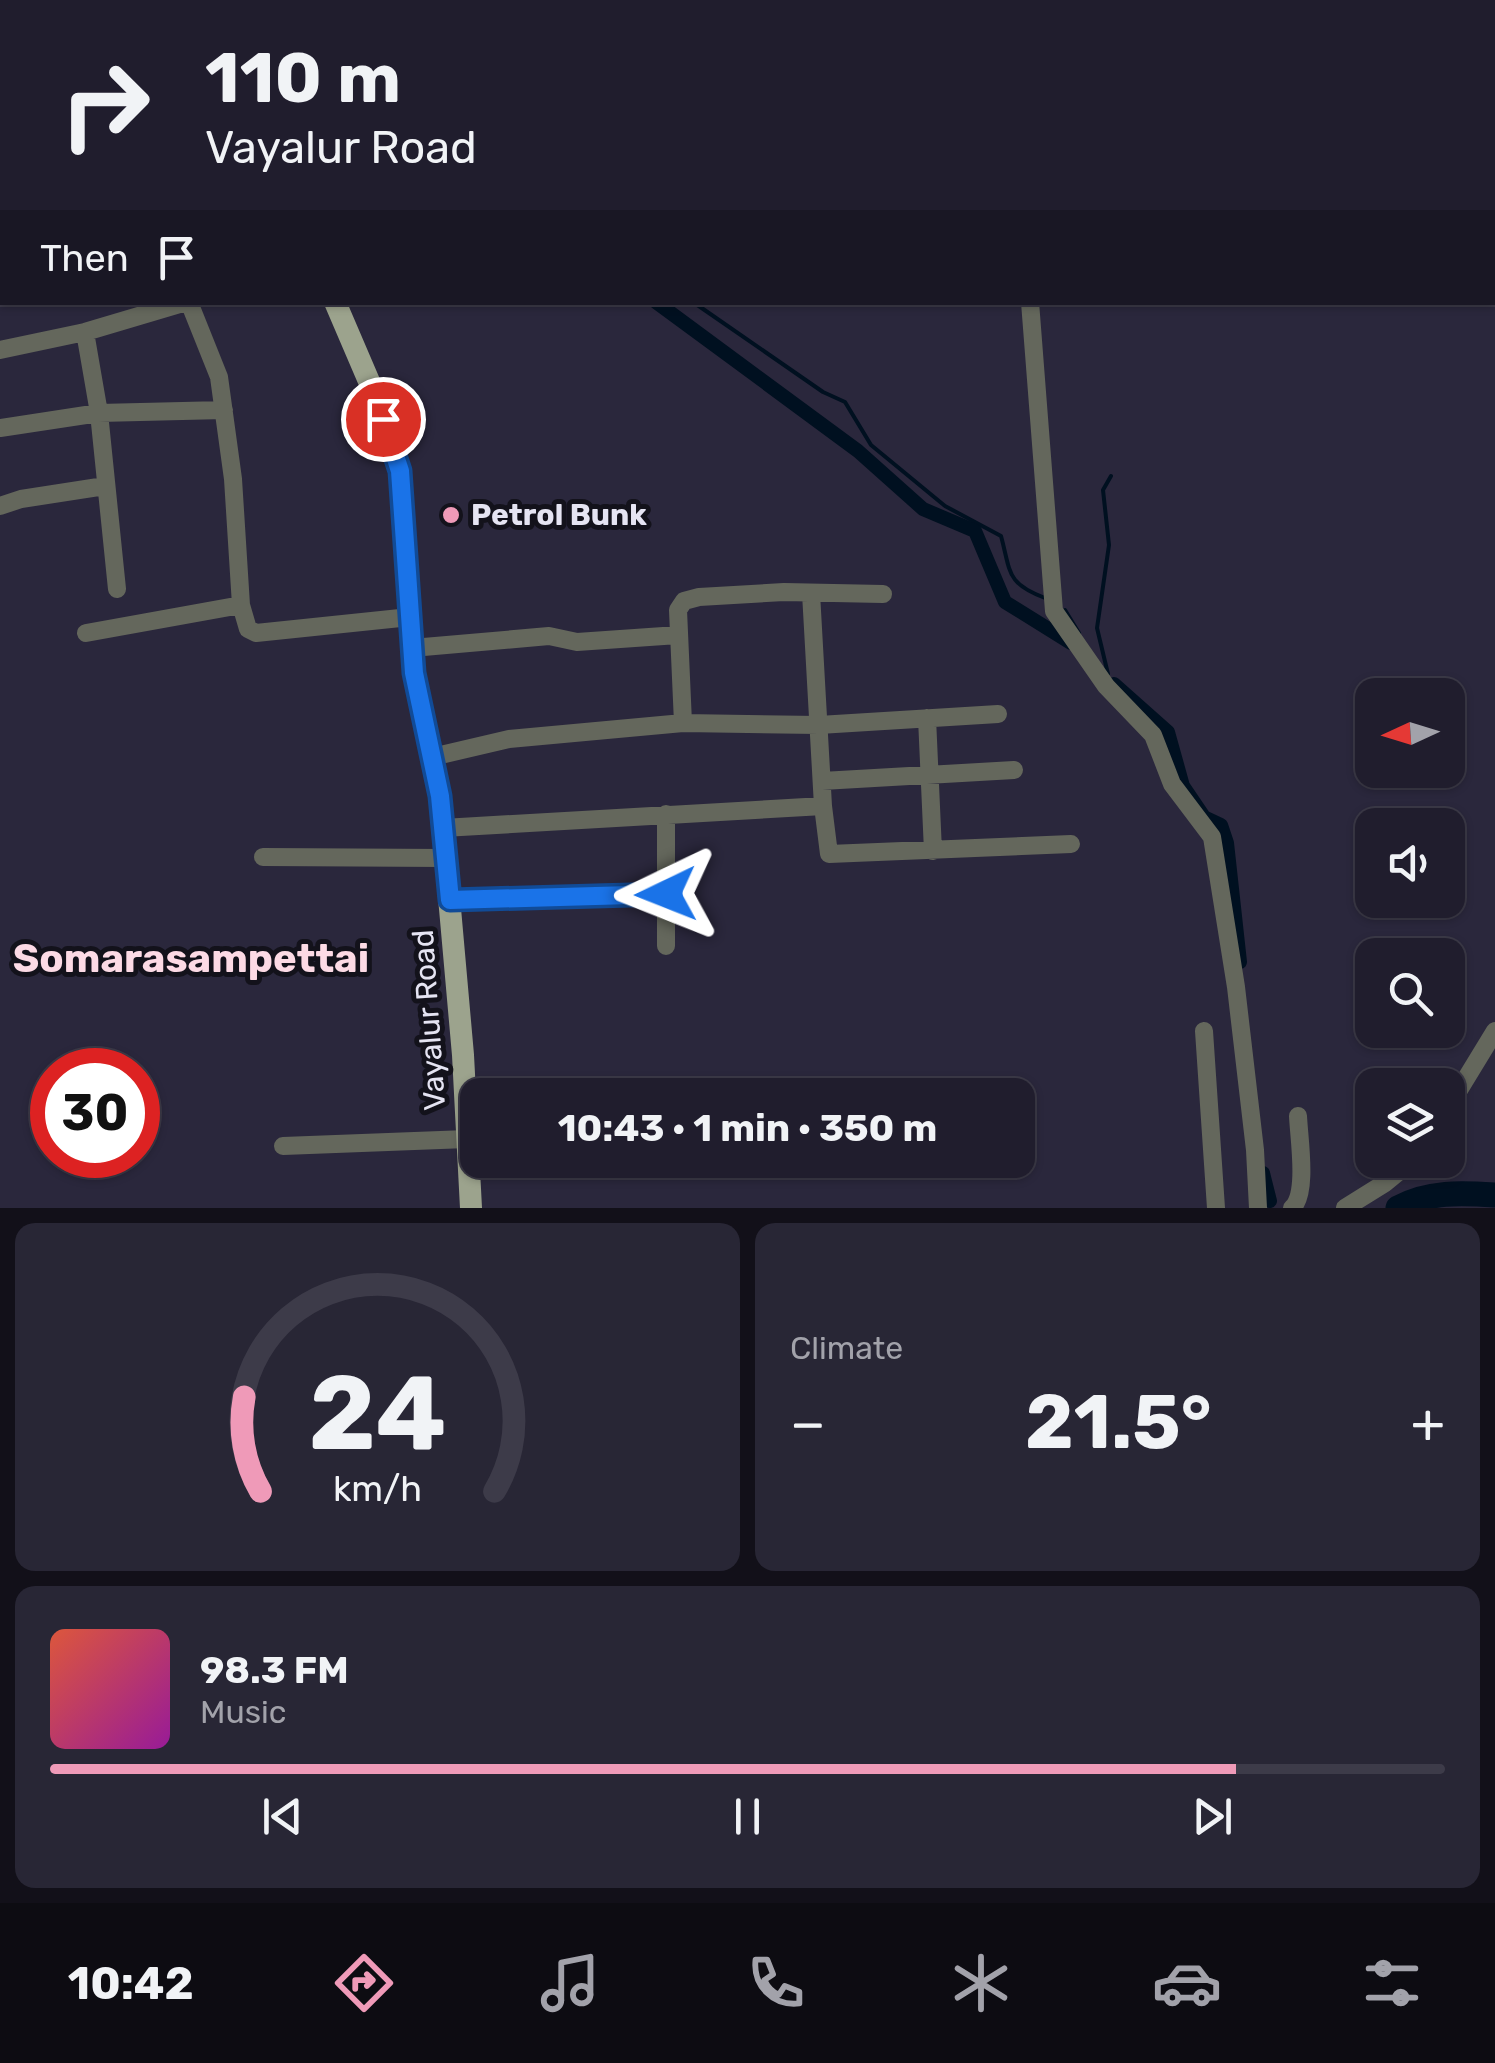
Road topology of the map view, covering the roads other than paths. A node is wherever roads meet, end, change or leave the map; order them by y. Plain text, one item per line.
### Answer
1 (177, 305) edge
2 (188, 305) edge
3 (1030, 305) edge
4 (344, 308) edge
5 (85, 332) junction
6 (0, 350) edge
7 (224, 410) junction
8 (99, 413) junction
9 (0, 428) edge
10 (105, 486) junction
11 (0, 506) edge
12 (117, 590) dead end
13 (811, 593) junction
14 (883, 594) dead end
15 (240, 606) junction
16 (410, 617) junction
17 (86, 633) dead end
18 (678, 635) junction
19 (412, 648) junction
20 (998, 714) dead end
21 (927, 718) junction
22 (683, 723) junction
23 (819, 725) junction
24 (432, 757) junction
25 (1014, 770) dead end
26 (930, 774) junction
27 (822, 781) junction
28 (824, 806) junction
29 (666, 814) junction
30 (443, 828) junction
31 (1071, 844) dead end
32 (934, 851) junction
33 (263, 858) dead end
34 (446, 858) junction
35 (666, 894) junction
36 (450, 900) junction
37 (666, 946) dead end
38 (1204, 1031) dead end
39 (1495, 1032) edge
40 (463, 1078) edge
41 (1465, 1081) edge
42 (1298, 1116) dead end
43 (460, 1139) edge
44 (283, 1146) dead end
45 (470, 1178) edge
46 (1391, 1178) edge
47 (471, 1208) edge
48 (1216, 1208) edge
49 (1258, 1208) edge
50 (1292, 1208) edge
51 (1345, 1208) edge

1 - 5 street
2 - 7 street
3 - 49 street
4 - 16 main road, Vayalur Road
5 - 6 street
5 - 8 street
7 - 8 street
7 - 15 street
8 - 9 street
8 - 10 street
10 - 11 street
10 - 12 street
13 - 14 street
13 - 18 street
13 - 23 street
15 - 16 street
15 - 17 street
16 - 19 main road, Vayalur Road
18 - 19 street
18 - 22 street
19 - 24 main road, Vayalur Road
20 - 21 street
21 - 23 street
21 - 26 street
22 - 23 street
22 - 24 street
23 - 27 street
24 - 30 main road, Vayalur Road
25 - 26 street
26 - 27 street
26 - 32 street
27 - 28 street
28 - 29 street
28 - 32 street
29 - 30 street
29 - 35 street
30 - 34 main road, Vayalur Road
31 - 32 street
33 - 34 street
34 - 36 main road, Vayalur Road
35 - 36 street
35 - 37 street
36 - 40 main road, Vayalur Road
38 - 48 street
39 - 41 street
42 - 50 street
43 - 44 street
45 - 47 main road, Vayalur Road
46 - 51 street

